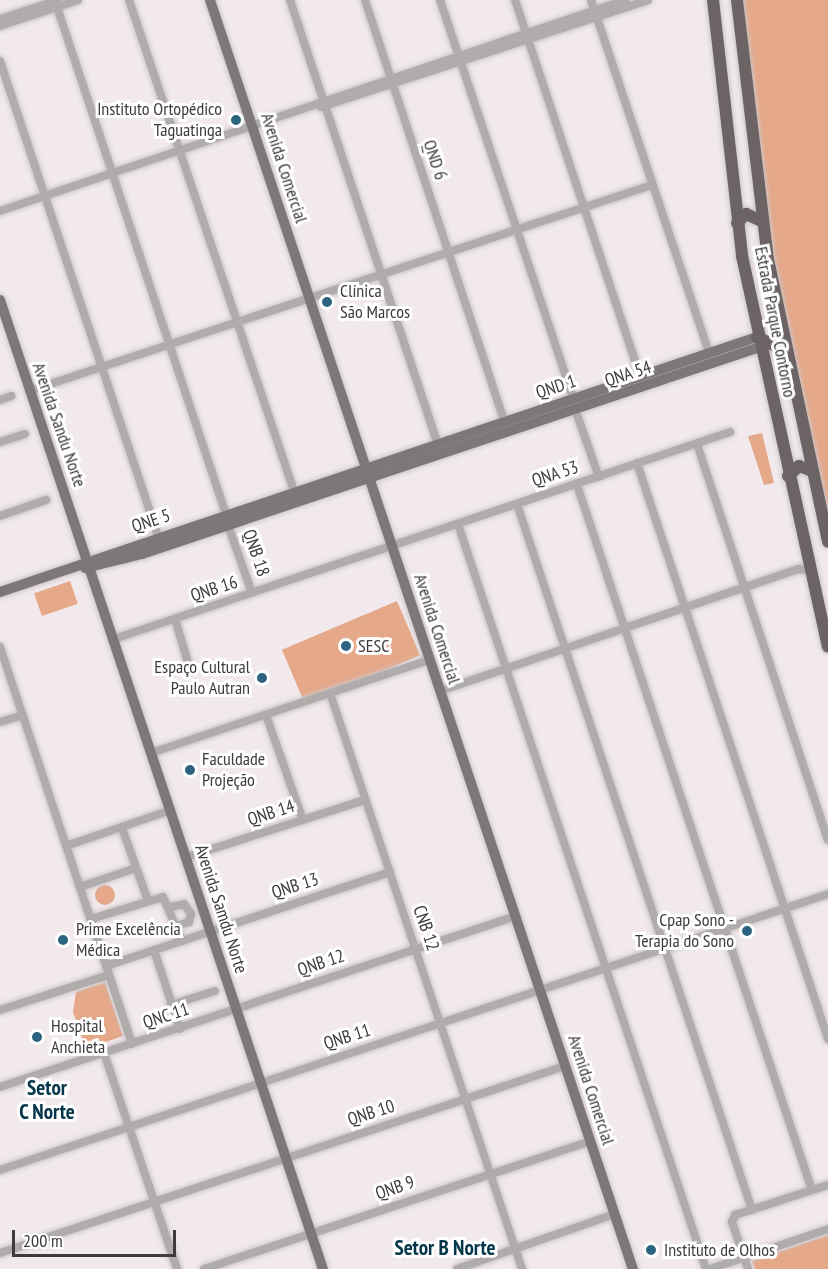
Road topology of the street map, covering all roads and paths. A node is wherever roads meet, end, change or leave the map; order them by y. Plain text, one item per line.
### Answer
1 (78, 0) edge
2 (129, 0) edge
3 (210, 0) edge
4 (290, 0) edge
5 (364, 0) edge
6 (440, 0) edge
7 (515, 0) edge
8 (591, 0) edge
9 (625, 0) edge
10 (648, 0) edge
11 (713, 0) edge
12 (737, 0) edge
13 (56, 2) edge
14 (595, 14) junction
15 (0, 20) edge
16 (0, 26) edge
17 (527, 37) junction
18 (460, 59) junction
19 (0, 61) edge
20 (392, 82) junction
21 (324, 103) junction
22 (253, 128) junction
23 (180, 151) junction
24 (113, 174) junction
25 (652, 184) junction
26 (45, 196) junction
27 (584, 206) junction
28 (0, 211) edge
29 (762, 221) junction
30 (737, 223) junction
31 (516, 229) junction
32 (449, 252) junction
33 (380, 275) junction
34 (310, 299) junction
35 (0, 300) edge
36 (238, 322) junction
37 (758, 342) junction
38 (170, 344) junction
39 (786, 351) junction
40 (730, 352) junction
41 (709, 353) junction
42 (102, 367) junction
43 (640, 376) junction
44 (29, 391) junction
45 (11, 396) dead end
46 (0, 400) edge
47 (574, 404) junction
48 (534, 417) junction
49 (504, 421) junction
50 (730, 432) dead end
51 (25, 434) dead end
52 (0, 442) edge
53 (437, 444) junction
54 (697, 444) junction
55 (807, 448) junction
56 (784, 451) junction
57 (409, 459) junction
58 (637, 464) junction
59 (365, 467) junction
60 (812, 471) junction
61 (788, 476) junction
62 (599, 477) junction
63 (369, 478) junction
64 (577, 484) junction
65 (299, 493) junction
66 (46, 500) dead end
67 (518, 504) junction
68 (0, 516) edge
69 (227, 519) junction
70 (458, 524) junction
71 (158, 536) junction
72 (828, 542) edge
73 (138, 543) junction
74 (391, 546) junction
75 (123, 554) junction
76 (142, 554) junction
77 (88, 564) junction
78 (806, 567) junction
79 (744, 588) junction
80 (0, 592) edge
81 (252, 593) junction
82 (684, 608) junction
83 (175, 619) junction
84 (624, 628) junction
85 (114, 639) junction
86 (827, 642) edge
87 (0, 647) edge
88 (566, 647) junction
89 (429, 660) junction
90 (189, 666) dead end
91 (506, 669) junction
92 (440, 691) junction
93 (330, 693) junction
94 (23, 715) junction
95 (266, 715) junction
96 (0, 723) edge
97 (151, 753) junction
98 (365, 800) junction
99 (171, 810) junction
100 (303, 820) junction
101 (122, 828) junction
102 (828, 840) edge
103 (66, 846) junction
104 (187, 857) junction
105 (136, 868) junction
106 (390, 872) junction
107 (80, 887) junction
108 (828, 894) edge
109 (147, 898) junction
110 (170, 904) junction
111 (784, 909) junction
112 (516, 916) junction
113 (90, 919) junction
114 (177, 926) junction
115 (724, 929) junction
116 (211, 931) junction
117 (182, 941) junction
118 (415, 948) junction
119 (664, 949) junction
120 (154, 950) junction
121 (606, 969) junction
122 (108, 970) junction
123 (215, 991) dead end
124 (540, 991) junction
125 (171, 1005) junction
126 (237, 1009) junction
127 (0, 1010) edge
128 (441, 1024) junction
129 (180, 1029) junction
130 (828, 1039) edge
131 (132, 1044) junction
132 (104, 1053) junction
133 (565, 1066) junction
134 (263, 1082) junction
135 (0, 1087) edge
136 (465, 1099) junction
137 (128, 1127) junction
138 (590, 1141) junction
139 (286, 1158) junction
140 (0, 1170) edge
141 (490, 1174) junction
142 (828, 1185) edge
143 (812, 1190) junction
144 (154, 1202) junction
145 (752, 1210) junction
146 (615, 1214) junction
147 (828, 1229) edge
148 (312, 1234) junction
149 (516, 1249) junction
150 (0, 1253) edge
151 (744, 1257) junction
152 (177, 1269) edge
153 (204, 1269) edge
154 (323, 1269) edge
155 (457, 1269) edge
156 (522, 1269) edge
157 (633, 1269) edge
158 (706, 1269) edge
159 (710, 1269) edge
160 (748, 1269) edge

1 - 13 street
2 - 23 street
3 - 22 main road, Avenida Comercial
4 - 21 street
5 - 20 street, QND 6
6 - 18 street
7 - 17 street
8 - 14 street
9 - 14 street
10 - 14 street
11 - 30 highway, Estrada Parque Contorno
12 - 29 highway, Estrada Parque Contorno
13 - 15 street
13 - 16 street
13 - 24 street, QNB 18
14 - 17 street
14 - 25 street
17 - 18 street
17 - 27 street
18 - 20 street
18 - 31 street
19 - 26 street
20 - 21 street
20 - 32 street, QND 6
21 - 22 street
21 - 33 street
22 - 23 street
22 - 34 main road, Avenida Comercial
23 - 24 street
23 - 36 street
24 - 26 street
24 - 38 street, QNB 18
25 - 27 street
25 - 41 street
26 - 28 street
26 - 42 street
27 - 31 street
27 - 43 street
29 - 30 highway
29 - 39 highway, Estrada Parque Contorno
30 - 37 highway, Estrada Parque Contorno
31 - 32 street
31 - 47 street
32 - 33 street
32 - 49 street, QND 6
33 - 34 street
33 - 53 street
34 - 36 street
34 - 59 main road, Avenida Comercial
35 - 44 main road, Avenida Sandu Norte
36 - 38 street
36 - 65 street
37 - 39 highway
37 - 40 main road, QND 1
37 - 56 highway, Estrada Parque Contorno
38 - 42 street
38 - 69 street, QNB 18
39 - 55 highway, Estrada Parque Contorno
40 - 41 main road, QND 1
40 - 47 main road, QNA 54
41 - 43 main road, QND 1
42 - 44 street
42 - 71 street
43 - 47 main road, QND 1
44 - 77 main road, Avenida Sandu Norte
45 - 46 street
47 - 48 main road, QND 1
47 - 62 street
48 - 49 main road, QND 1
48 - 57 main road
49 - 53 main road, QND 1
50 - 54 street, QNA 53
51 - 52 street
53 - 57 main road, QND 1
54 - 58 street, QNA 53
54 - 79 street
55 - 56 highway
55 - 60 highway, Estrada Parque Contorno
56 - 61 highway, Estrada Parque Contorno
57 - 59 main road, QND 1
57 - 63 main road
58 - 62 street, QNA 53
58 - 82 street
59 - 63 main road, Avenida Comercial
59 - 65 main road, QND 1
60 - 61 highway
60 - 72 highway, Estrada Parque Contorno
61 - 78 highway, Estrada Parque Contorno
62 - 64 street, QNA 53
63 - 65 main road
63 - 74 main road, Avenida Comercial
64 - 67 street, QNA 53
64 - 84 street
65 - 69 main road
66 - 68 street
67 - 70 street, QNA 53
67 - 88 street
69 - 71 main road, QNE 5
69 - 76 main road
69 - 81 street, QNB 18
70 - 74 street, QNA 53
70 - 91 street
71 - 73 main road, QNE 5
73 - 75 main road, QNE 5
73 - 76 main road
74 - 81 street, QNB 16
74 - 89 main road, Avenida Comercial
75 - 76 main road
75 - 77 main road
77 - 80 main road
77 - 85 main road, Avenida Samdu Norte
78 - 79 street
78 - 86 highway, Estrada Parque Contorno
79 - 82 street
79 - 102 street
81 - 83 street, QNB 16
82 - 84 street
82 - 111 street
83 - 85 street, QNB 16
83 - 90 street
84 - 88 street
84 - 115 street
85 - 97 main road, Avenida Samdu Norte
87 - 94 street
88 - 91 street
88 - 119 street
89 - 92 main road, Avenida Comercial
89 - 93 street
91 - 92 street
91 - 121 street
92 - 112 main road, Avenida Comercial
93 - 95 street
93 - 98 street, CNB 12
94 - 96 street
94 - 103 street
95 - 97 street
95 - 100 street
97 - 99 main road, Avenida Samdu Norte
98 - 100 street, QNB 14
98 - 106 street, CNB 12
99 - 101 street
99 - 104 main road, Avenida Samdu Norte
100 - 104 street, QNB 14
101 - 103 street
101 - 105 street
103 - 107 street
104 - 116 main road, Avenida Samdu Norte
105 - 107 street
105 - 109 street
106 - 116 street, QNB 13
106 - 118 street, CNB 12
107 - 113 street
108 - 111 street, QNB 11
109 - 110 street
109 - 113 street
110 - 114 street
110 - 114 street
111 - 115 street, QNB 11
111 - 130 street
112 - 118 street, QNB 12
112 - 124 main road, Avenida Comercial
113 - 122 street
114 - 117 street
115 - 119 street, QNB 11
115 - 143 street
116 - 117 street, QNB 13
116 - 126 main road, Avenida Samdu Norte
117 - 120 street, QNB 13
118 - 126 street, QNB 12
118 - 128 street, CNB 12
119 - 121 street, QNB 11
119 - 145 street
120 - 122 street, QNB 13
120 - 125 street
121 - 124 street, QNB 11
121 - 158 street
122 - 127 street, QNB 13
122 - 131 street
123 - 125 street
124 - 128 street, QNB 11
124 - 133 main road, Avenida Comercial
125 - 129 street
126 - 129 street, QNC 11
126 - 134 main road, Avenida Samdu Norte
128 - 134 street, QNB 11
128 - 136 street, CNB 12
129 - 131 street, QNC 11
131 - 132 street, QNC 11
132 - 135 street, QNC 11
132 - 137 street
133 - 136 street, QNB 10
133 - 138 main road, Avenida Comercial
134 - 137 street, QNB 11
134 - 139 main road, Avenida Samdu Norte
136 - 139 street, QNB 10
136 - 141 street, CNB 12
137 - 140 street, QNB 11
137 - 144 street
138 - 141 street, QNB 9
138 - 146 main road, Avenida Comercial
139 - 144 street, QNB 10
139 - 148 main road, Avenida Samdu Norte
141 - 148 street, QNB 9
141 - 149 street, CNB 12
142 - 143 street
143 - 145 street
144 - 150 street, QNB 10
144 - 152 street
145 - 151 street
146 - 149 street
146 - 157 main road, Avenida Comercial
147 - 151 street
148 - 153 street, QNB 9
148 - 154 main road, Avenida Samdu Norte
149 - 155 street
149 - 156 street, CNB 12
151 - 159 street
151 - 160 street

